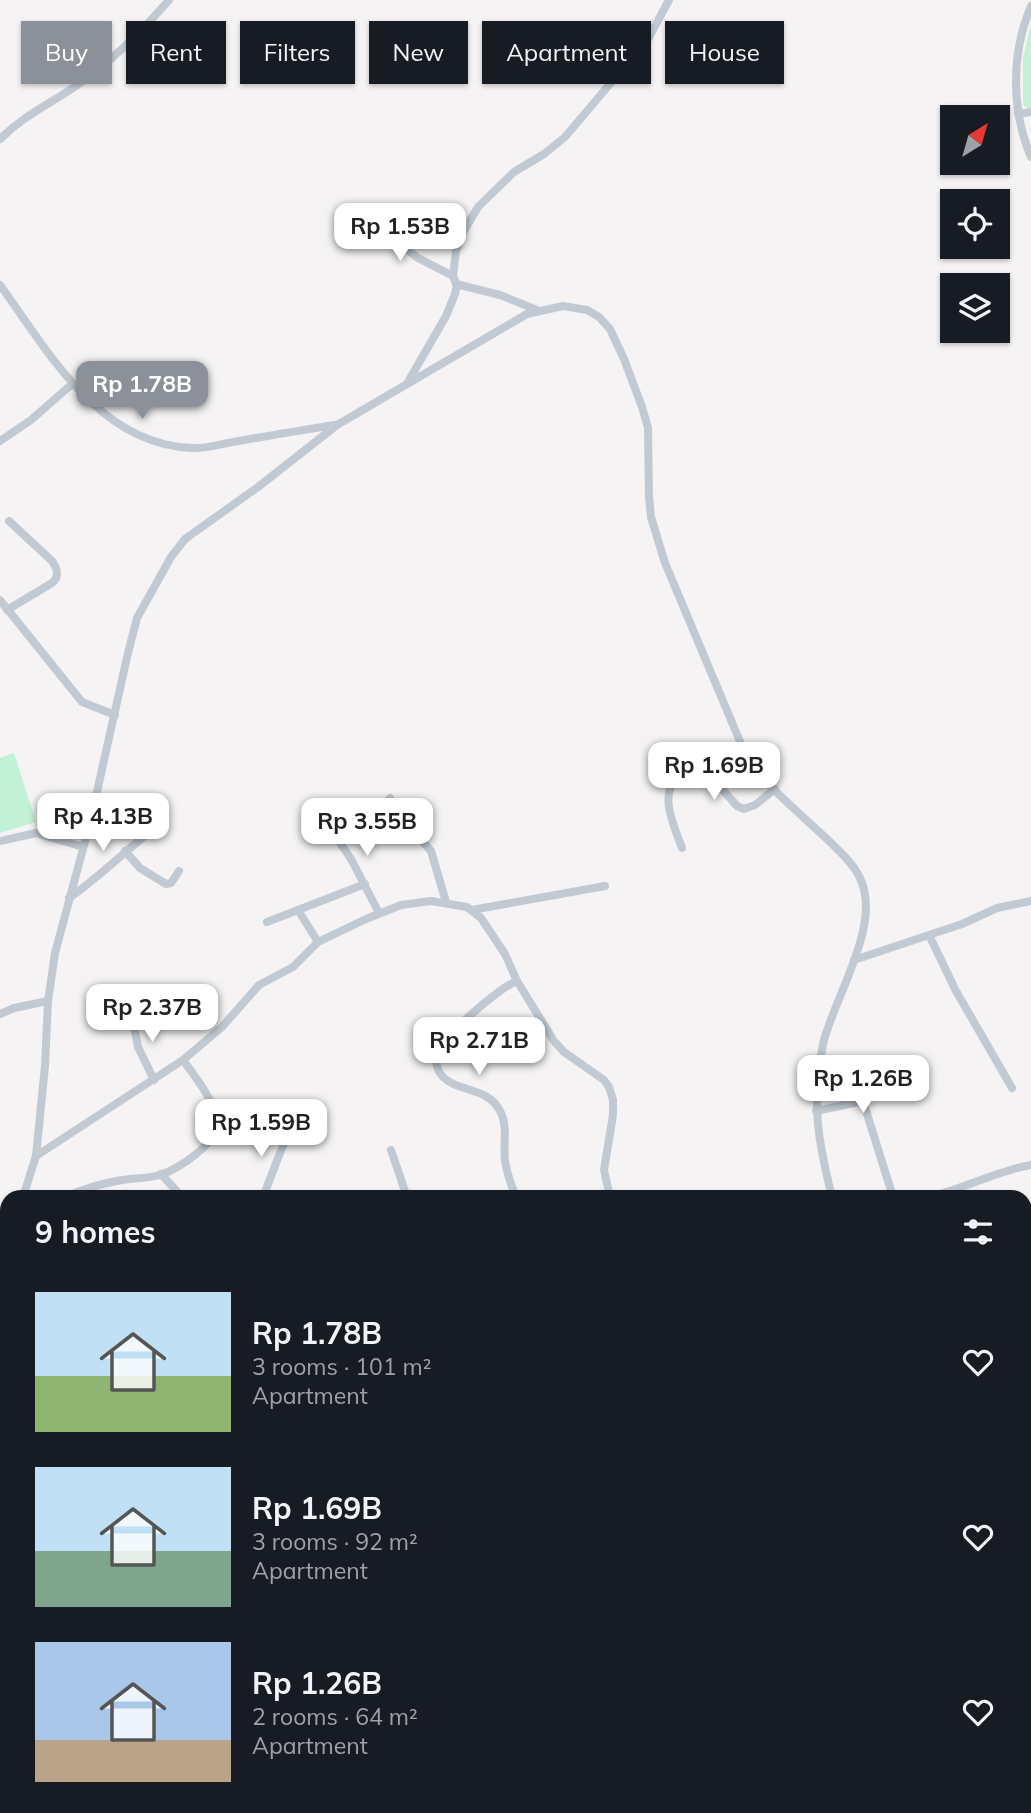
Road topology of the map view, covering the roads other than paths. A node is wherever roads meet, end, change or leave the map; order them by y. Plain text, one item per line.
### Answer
1 (169, 0) edge
2 (669, 0) edge
3 (1031, 6) edge
4 (1031, 112) edge
5 (1018, 114) junction
6 (0, 139) edge
7 (1031, 157) edge
8 (366, 218) dead end
9 (454, 280) junction
10 (0, 285) edge
11 (537, 310) junction
12 (408, 382) junction
13 (72, 384) junction
14 (337, 425) junction
15 (0, 441) edge
16 (9, 521) dead end
17 (0, 600) edge
18 (7, 610) junction
19 (115, 715) junction
20 (775, 789) junction
21 (390, 799) dead end
22 (325, 821) dead end
23 (153, 829) dead end
24 (0, 841) edge
25 (83, 847) junction
26 (682, 848) dead end
27 (125, 851) junction
28 (179, 871) dead end
29 (365, 884) junction
30 (606, 886) dead end
31 (69, 898) junction
32 (1031, 901) edge
33 (446, 902) junction
34 (472, 909) junction
35 (298, 910) junction
36 (379, 913) junction
37 (267, 922) dead end
38 (929, 935) junction
39 (318, 942) junction
40 (854, 960) junction
41 (517, 981) junction
42 (48, 1001) junction
43 (0, 1014) edge
44 (132, 1015) dead end
45 (183, 1060) junction
46 (154, 1080) junction
47 (888, 1080) dead end
48 (1012, 1088) dead end
49 (863, 1101) junction
50 (816, 1111) junction
51 (287, 1135) dead end
52 (391, 1150) dead end
53 (36, 1156) junction
54 (1031, 1165) edge
55 (161, 1174) junction
56 (25, 1190) edge
57 (88, 1190) edge
58 (176, 1190) edge
59 (266, 1190) edge
60 (405, 1190) edge
61 (514, 1190) edge
62 (608, 1190) edge
63 (830, 1190) edge
64 (891, 1190) edge
65 (959, 1190) edge

1 - 6 street
2 - 9 street
3 - 5 street
4 - 5 street
5 - 7 street
8 - 9 street
9 - 11 street
9 - 12 street
10 - 13 street
11 - 12 street
11 - 20 street
12 - 14 street
13 - 14 street
13 - 15 street
14 - 19 street
16 - 18 street
17 - 18 street
18 - 19 street
19 - 25 street
20 - 26 street
20 - 40 street
21 - 33 street
22 - 29 street
23 - 27 street
24 - 25 street
25 - 31 street
27 - 28 street
27 - 31 street
29 - 35 street
29 - 36 street
30 - 34 street
31 - 42 street
32 - 38 street
33 - 34 street
33 - 36 street
34 - 41 street
35 - 37 street
35 - 39 street
36 - 39 street
38 - 40 street
38 - 48 street
39 - 45 street
40 - 50 street
41 - 61 street
41 - 62 street
42 - 43 street
42 - 53 street
44 - 46 street
45 - 46 street
45 - 55 street
46 - 53 street
47 - 49 street
49 - 50 street
49 - 64 street
50 - 63 street
51 - 59 street
52 - 60 street
53 - 56 street
54 - 65 street
55 - 57 street
55 - 58 street

